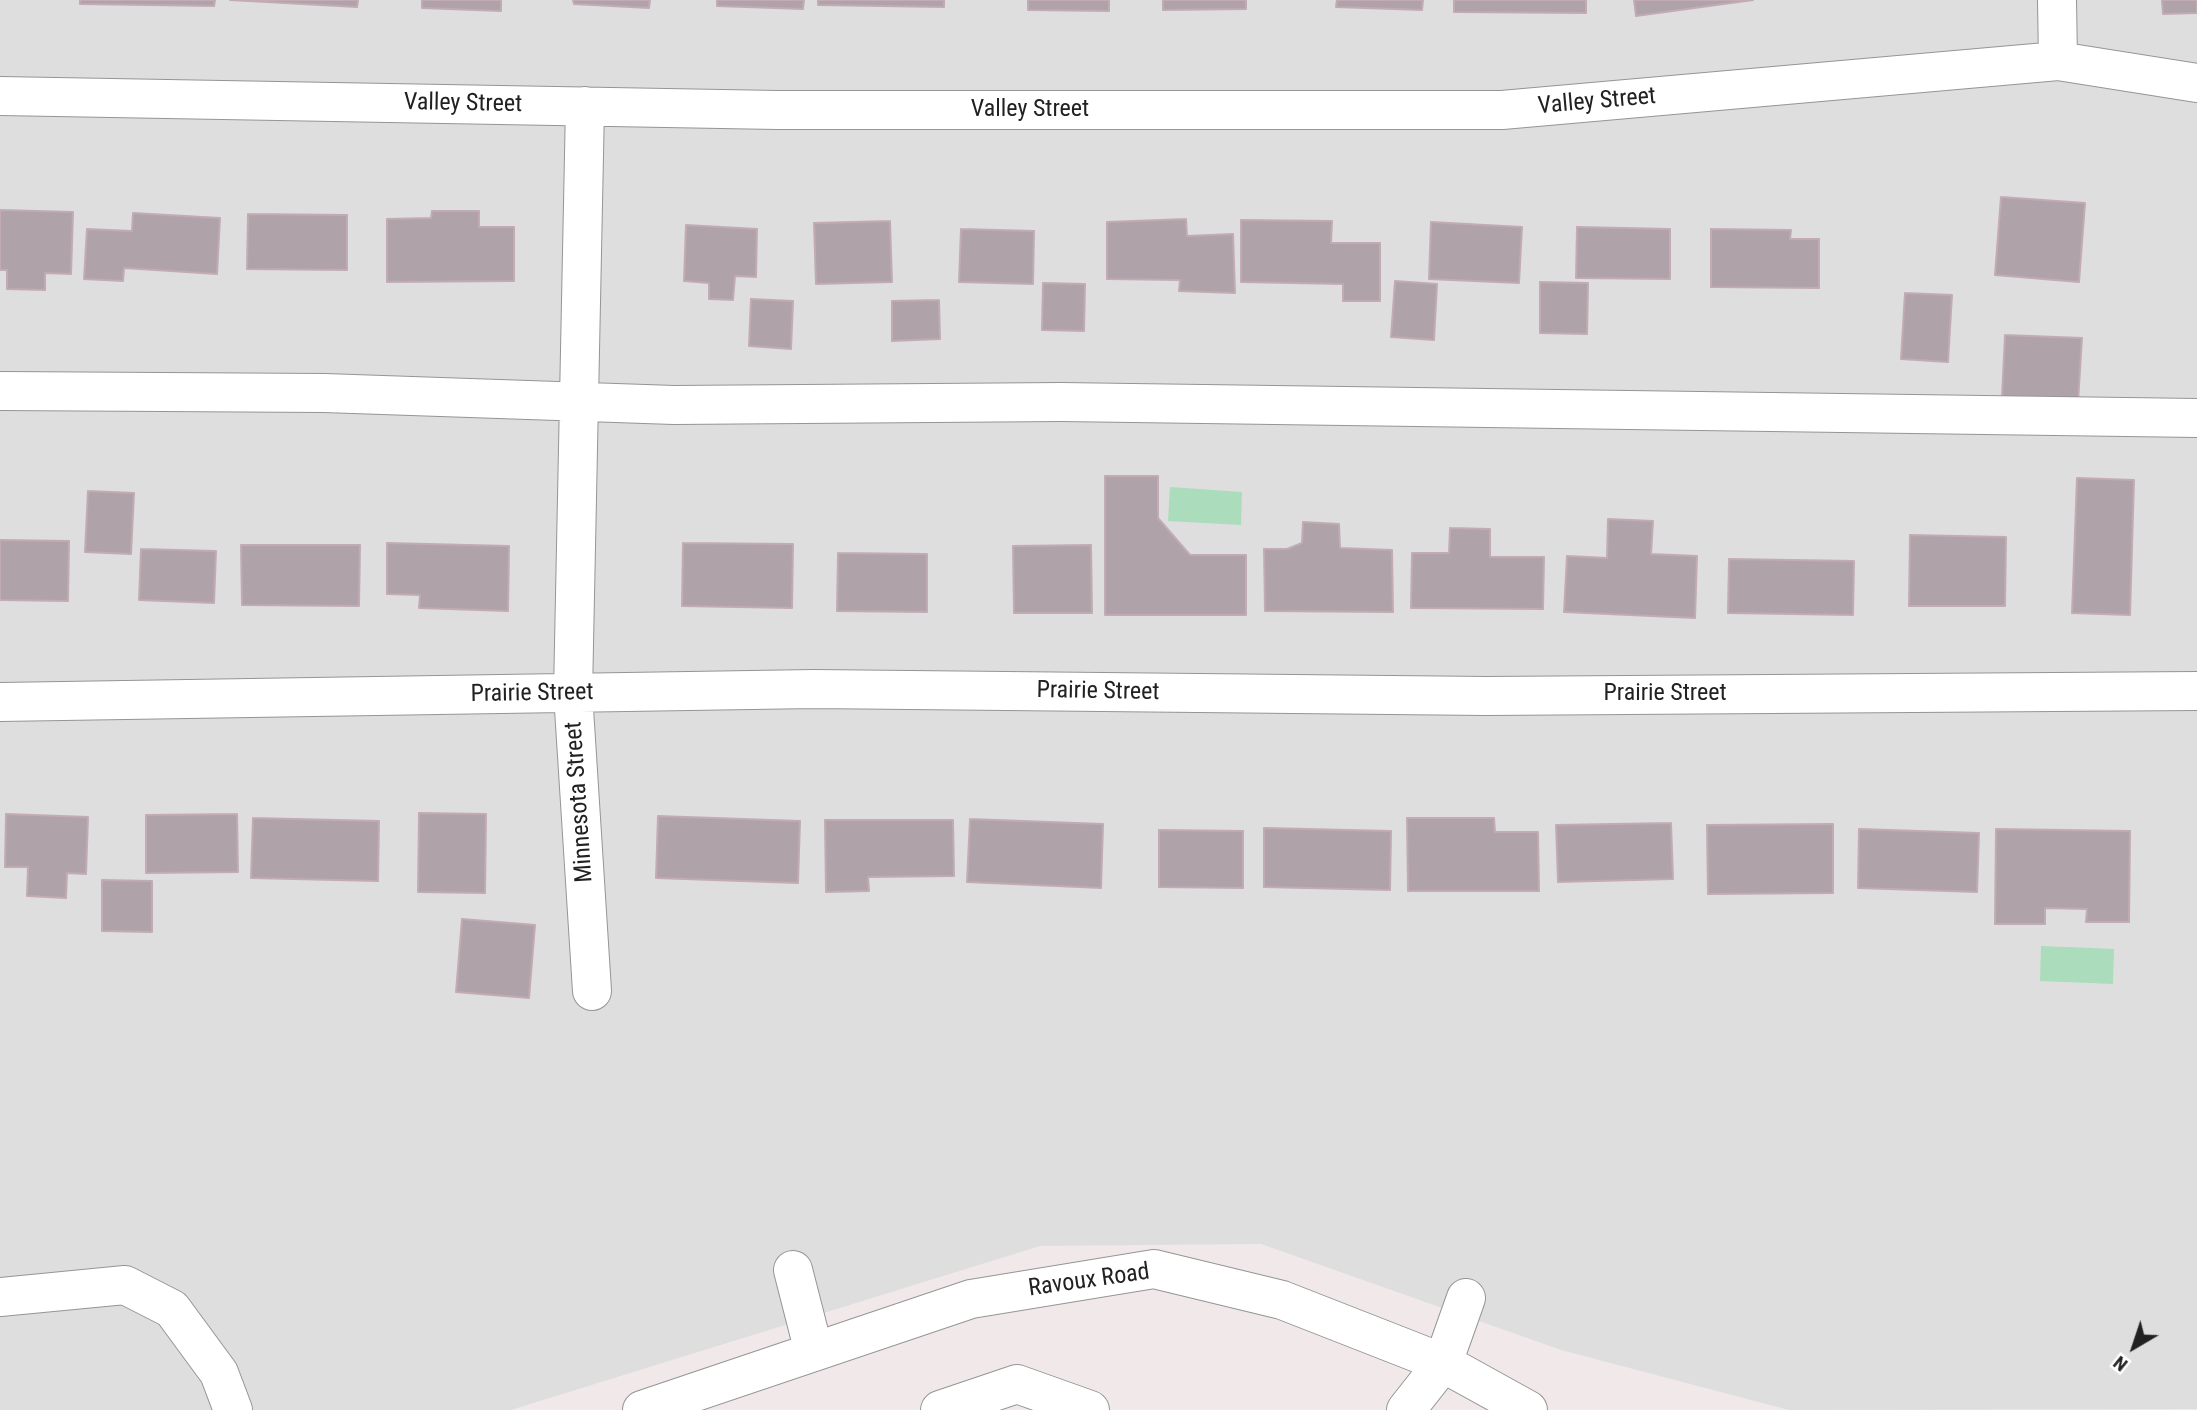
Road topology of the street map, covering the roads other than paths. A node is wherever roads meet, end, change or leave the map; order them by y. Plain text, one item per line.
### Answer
1 (2057, 0) edge
2 (2058, 61) junction
3 (2197, 83) edge
4 (0, 96) edge
5 (585, 106) junction
6 (0, 391) edge
7 (579, 402) junction
8 (2197, 418) edge
9 (2197, 691) edge
10 (573, 693) junction
11 (0, 702) edge
12 (592, 991) dead end
13 (793, 1270) dead end
14 (0, 1297) edge
15 (1466, 1298) dead end
16 (814, 1352) junction
17 (1443, 1363) junction
18 (233, 1410) edge
19 (642, 1410) edge
20 (940, 1410) edge
21 (1090, 1410) edge
22 (1406, 1410) edge
23 (1528, 1410) edge

1 - 2 street
2 - 3 street, Valley Street
2 - 5 street, Valley Street
4 - 5 street, Valley Street
5 - 7 street, Minnesota Street
6 - 7 street
7 - 8 street
7 - 10 street, Minnesota Street
9 - 10 street, Prairie Street
10 - 11 street, Prairie Street
10 - 12 street, Minnesota Street
13 - 16 street
14 - 18 street
15 - 17 street
16 - 17 street, Ravoux Road
16 - 19 street, Ravoux Road
17 - 22 street
17 - 23 street, Ravoux Road
20 - 21 street

